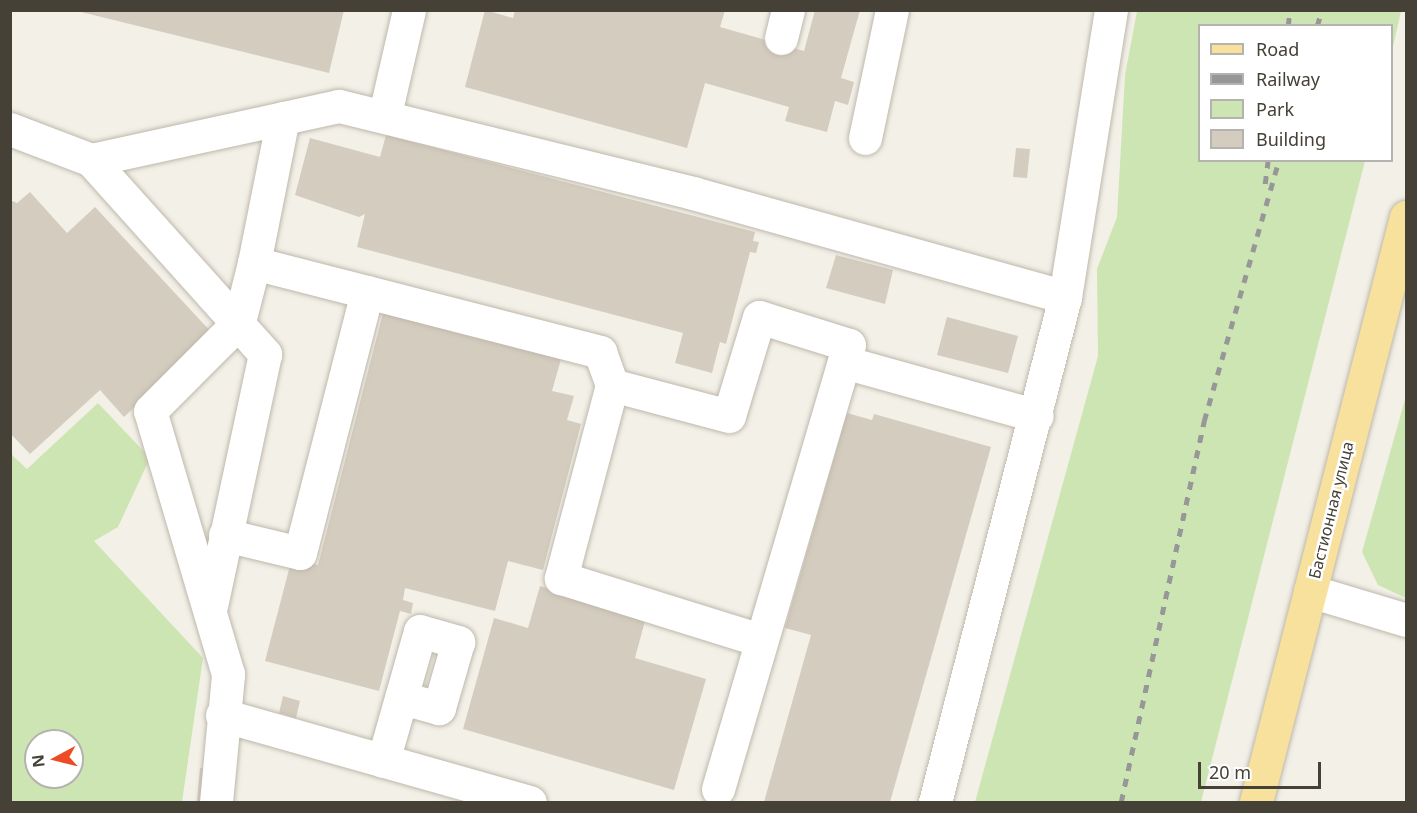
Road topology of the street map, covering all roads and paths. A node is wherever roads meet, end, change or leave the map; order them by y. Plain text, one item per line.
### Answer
1 (409, 10) edge
2 (892, 10) edge
3 (1111, 10) edge
4 (385, 114) junction
5 (283, 118) junction
6 (10, 129) edge
7 (865, 138) dead end
8 (91, 160) junction
9 (1407, 217) edge
10 (254, 263) junction
11 (1399, 277) edge
12 (367, 292) junction
13 (1065, 297) junction
14 (239, 322) junction
15 (844, 362) junction
16 (612, 385) junction
17 (1037, 416) junction
18 (225, 535) junction
19 (1310, 591) junction
20 (211, 605) junction
21 (1407, 620) edge
22 (760, 640) junction
23 (401, 698) dead end
24 (222, 715) junction
25 (383, 761) junction
26 (718, 789) dead end
27 (448, 791) edge
28 (216, 802) edge
29 (530, 802) edge
30 (935, 802) edge
31 (1256, 802) edge

1 - 4 lane
2 - 7 lane
3 - 13 lane
4 - 5 lane
4 - 13 lane
5 - 8 lane
5 - 10 lane
6 - 8 lane
8 - 14 lane
9 - 11 main road, Бастионная улица
10 - 12 lane
10 - 14 lane
11 - 19 main road, Бастионная улица
12 - 16 lane
12 - 18 lane
13 - 17 lane
14 - 18 lane
14 - 20 lane
15 - 16 lane
15 - 17 lane
15 - 22 lane
16 - 22 lane
17 - 30 lane
18 - 20 lane
19 - 21 lane
19 - 31 main road, Бастионная улица
20 - 24 lane
22 - 26 lane
23 - 25 lane
24 - 25 lane
24 - 28 lane
25 - 27 lane
27 - 29 lane

